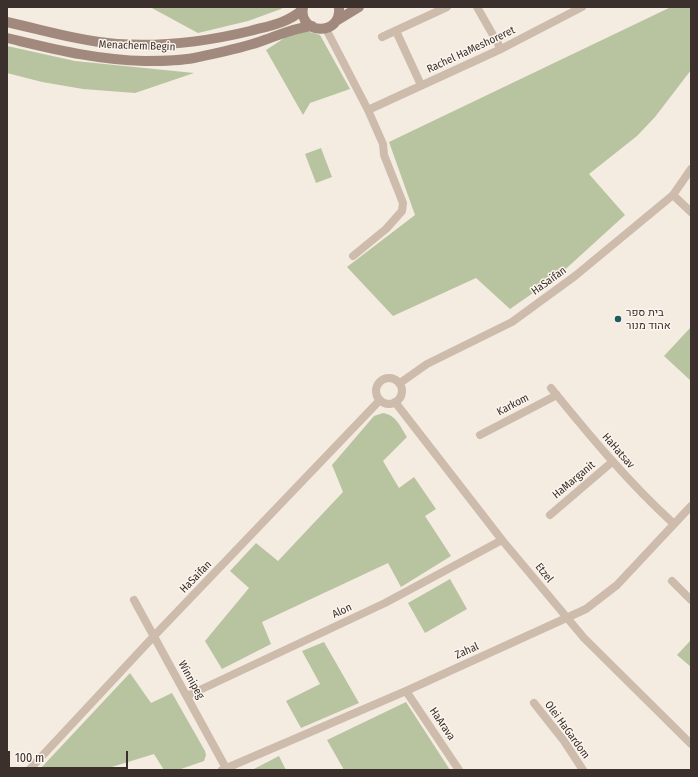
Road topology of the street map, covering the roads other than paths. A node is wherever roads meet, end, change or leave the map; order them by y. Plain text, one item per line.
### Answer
1 (339, 7) edge
2 (359, 7) edge
3 (447, 7) edge
4 (477, 7) edge
5 (582, 7) edge
6 (303, 8) edge
7 (336, 21) junction
8 (7, 22) edge
9 (312, 26) junction
10 (326, 29) junction
11 (396, 31) junction
12 (7, 38) edge
13 (382, 38) dead end
14 (501, 48) junction
15 (421, 85) junction
16 (368, 110) junction
17 (691, 169) edge
18 (672, 195) junction
19 (691, 212) edge
20 (353, 256) dead end
21 (400, 383) junction
22 (551, 388) dead end
23 (557, 395) junction
24 (380, 400) junction
25 (395, 402) junction
26 (480, 435) dead end
27 (612, 462) junction
28 (691, 506) edge
29 (550, 515) dead end
30 (674, 524) junction
31 (502, 540) junction
32 (672, 581) dead end
33 (134, 600) dead end
34 (691, 600) edge
35 (567, 618) junction
36 (154, 636) junction
37 (406, 691) junction
38 (187, 696) junction
39 (534, 703) dead end
40 (691, 744) edge
41 (225, 769) edge
42 (28, 770) edge
43 (459, 770) edge
44 (583, 770) edge

1 - 7 main road
2 - 7 main road
3 - 11 street
4 - 14 street
5 - 14 street, Rachel HaMeshoreret
6 - 8 main road, Menachem Begin
6 - 9 main road
7 - 10 main road
9 - 10 main road
9 - 12 main road, Menachem Begin
10 - 16 street
11 - 13 street
11 - 15 street
14 - 15 street, Rachel HaMeshoreret
15 - 16 street, Rachel HaMeshoreret
16 - 20 street
17 - 18 street, HaSaifan
18 - 19 street
18 - 21 street, HaSaifan
21 - 24 street
21 - 25 street
22 - 23 street, HaHatsav
23 - 26 street, Karkom
23 - 27 street, HaHatsav
24 - 25 street
24 - 36 street, HaSaifan
25 - 31 street, Etzel
27 - 29 street, HaMarganit
27 - 30 street, HaHatsav
28 - 30 street, Zahal
30 - 35 street, Zahal
31 - 35 street, Etzel
31 - 38 street, Alon
32 - 34 street
33 - 36 street, Winnipeg
35 - 37 street, Zahal
35 - 40 street, Etzel
36 - 38 street, Winnipeg
36 - 42 street, HaSaifan
37 - 41 street, Zahal
37 - 43 street, HaArava
38 - 41 street, Winnipeg
39 - 44 street, Olei HaGardom

